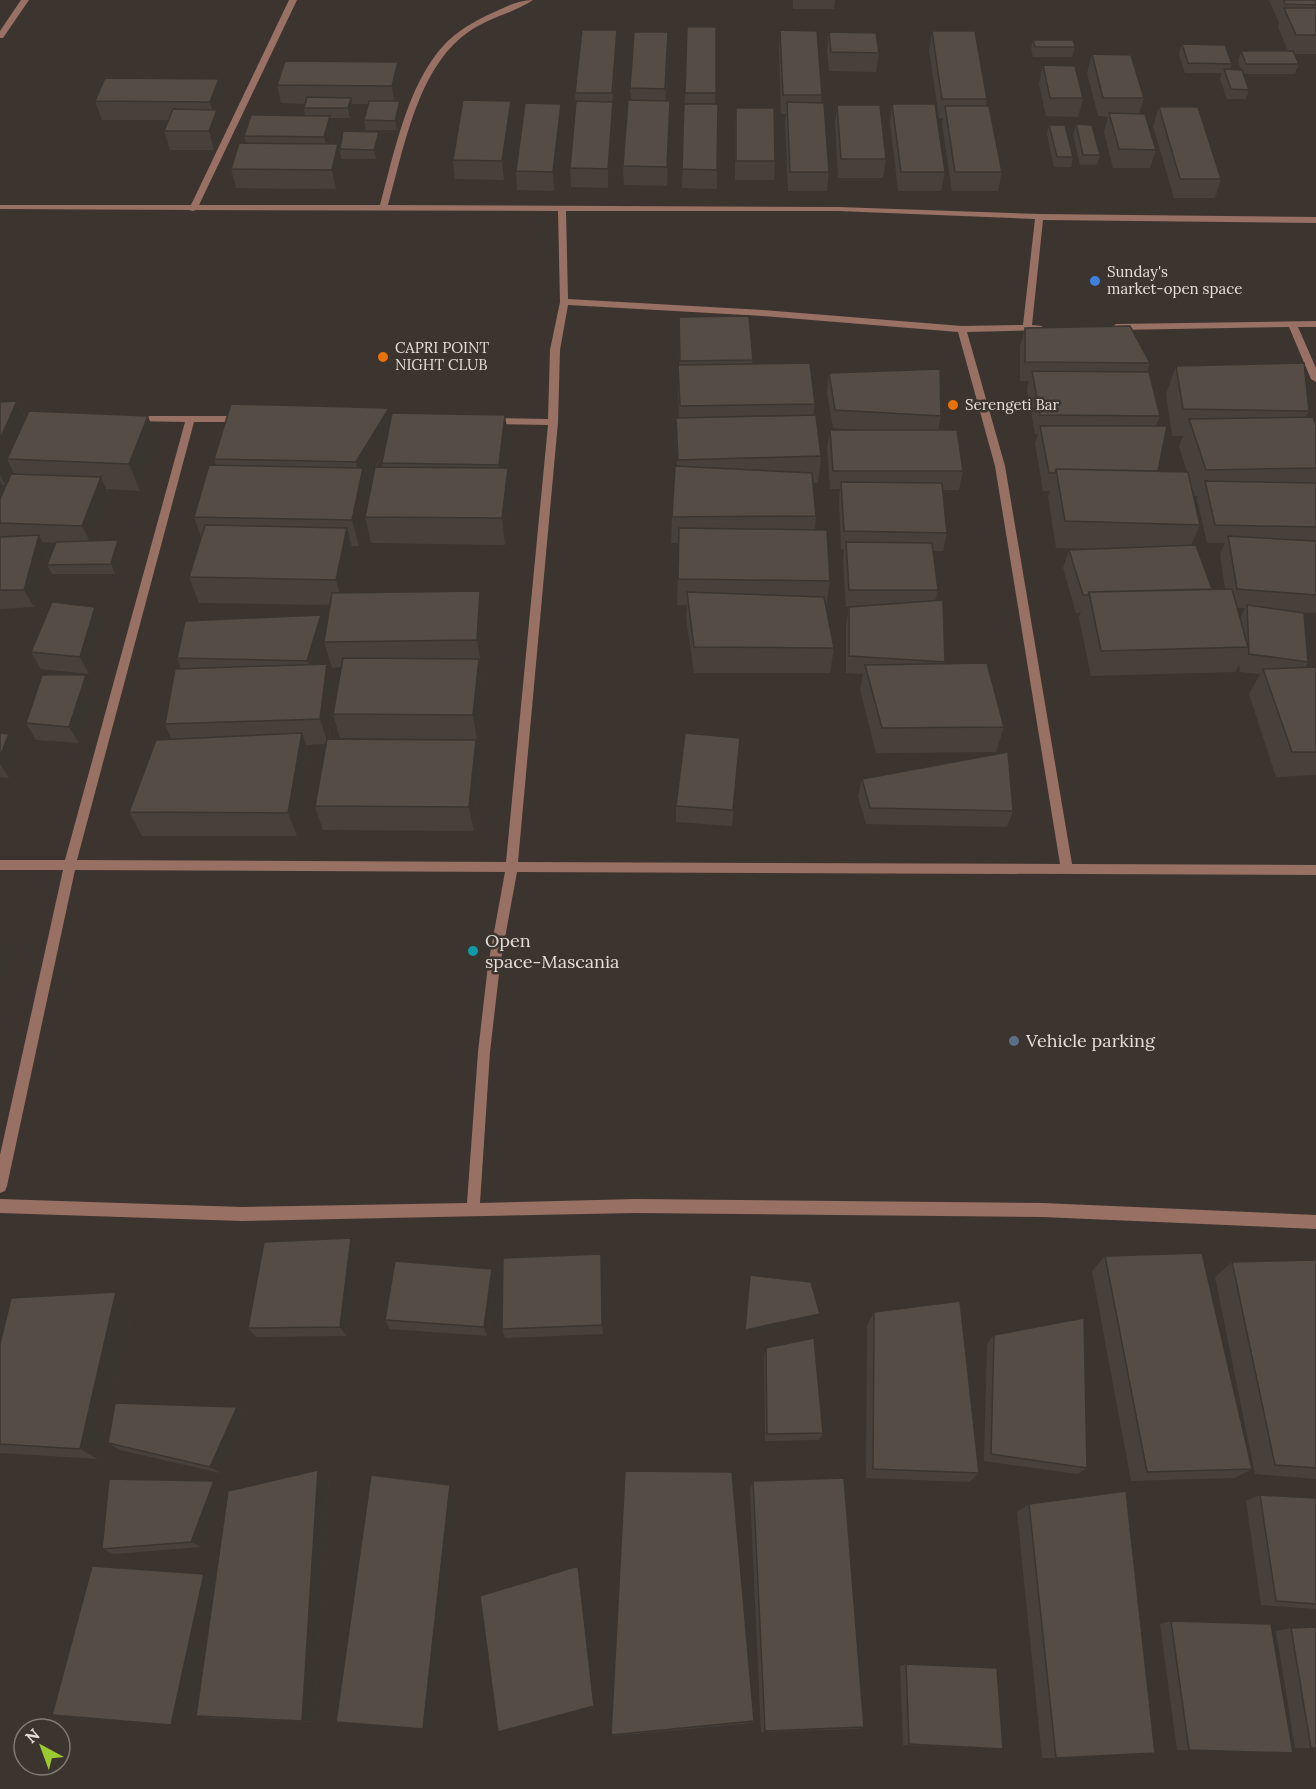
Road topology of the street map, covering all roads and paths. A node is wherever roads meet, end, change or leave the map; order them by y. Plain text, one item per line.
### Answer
1 (24, 0) edge
2 (293, 0) edge
3 (529, 0) edge
4 (0, 36) edge
5 (0, 207) edge
6 (193, 208) junction
7 (382, 208) junction
8 (562, 208) junction
9 (1039, 217) junction
10 (1316, 220) edge
11 (564, 302) junction
12 (1316, 324) edge
13 (1293, 325) junction
14 (1108, 327) edge
15 (1050, 328) edge
16 (962, 329) junction
17 (1027, 329) junction
18 (1316, 379) edge
19 (119, 418) edge
20 (190, 418) junction
21 (248, 419) edge
22 (483, 421) edge
23 (553, 422) junction
24 (70, 864) junction
25 (0, 865) edge
26 (512, 866) junction
27 (1067, 868) junction
28 (1316, 870) edge
29 (0, 1186) edge
30 (0, 1206) edge
31 (473, 1209) junction
32 (1316, 1222) edge

1 - 4 street
2 - 6 street
3 - 7 street
5 - 6 street
6 - 7 street
7 - 8 street
8 - 9 street
8 - 11 street
9 - 10 street
9 - 17 street
11 - 16 street
11 - 23 street
12 - 13 street
13 - 14 street
13 - 18 street
15 - 17 street
16 - 17 street
16 - 27 street
19 - 20 street
20 - 21 street
20 - 24 street
22 - 23 street
23 - 26 street
24 - 25 street
24 - 26 street
24 - 29 street
26 - 27 street
26 - 31 street
27 - 28 street
30 - 31 street
31 - 32 street

